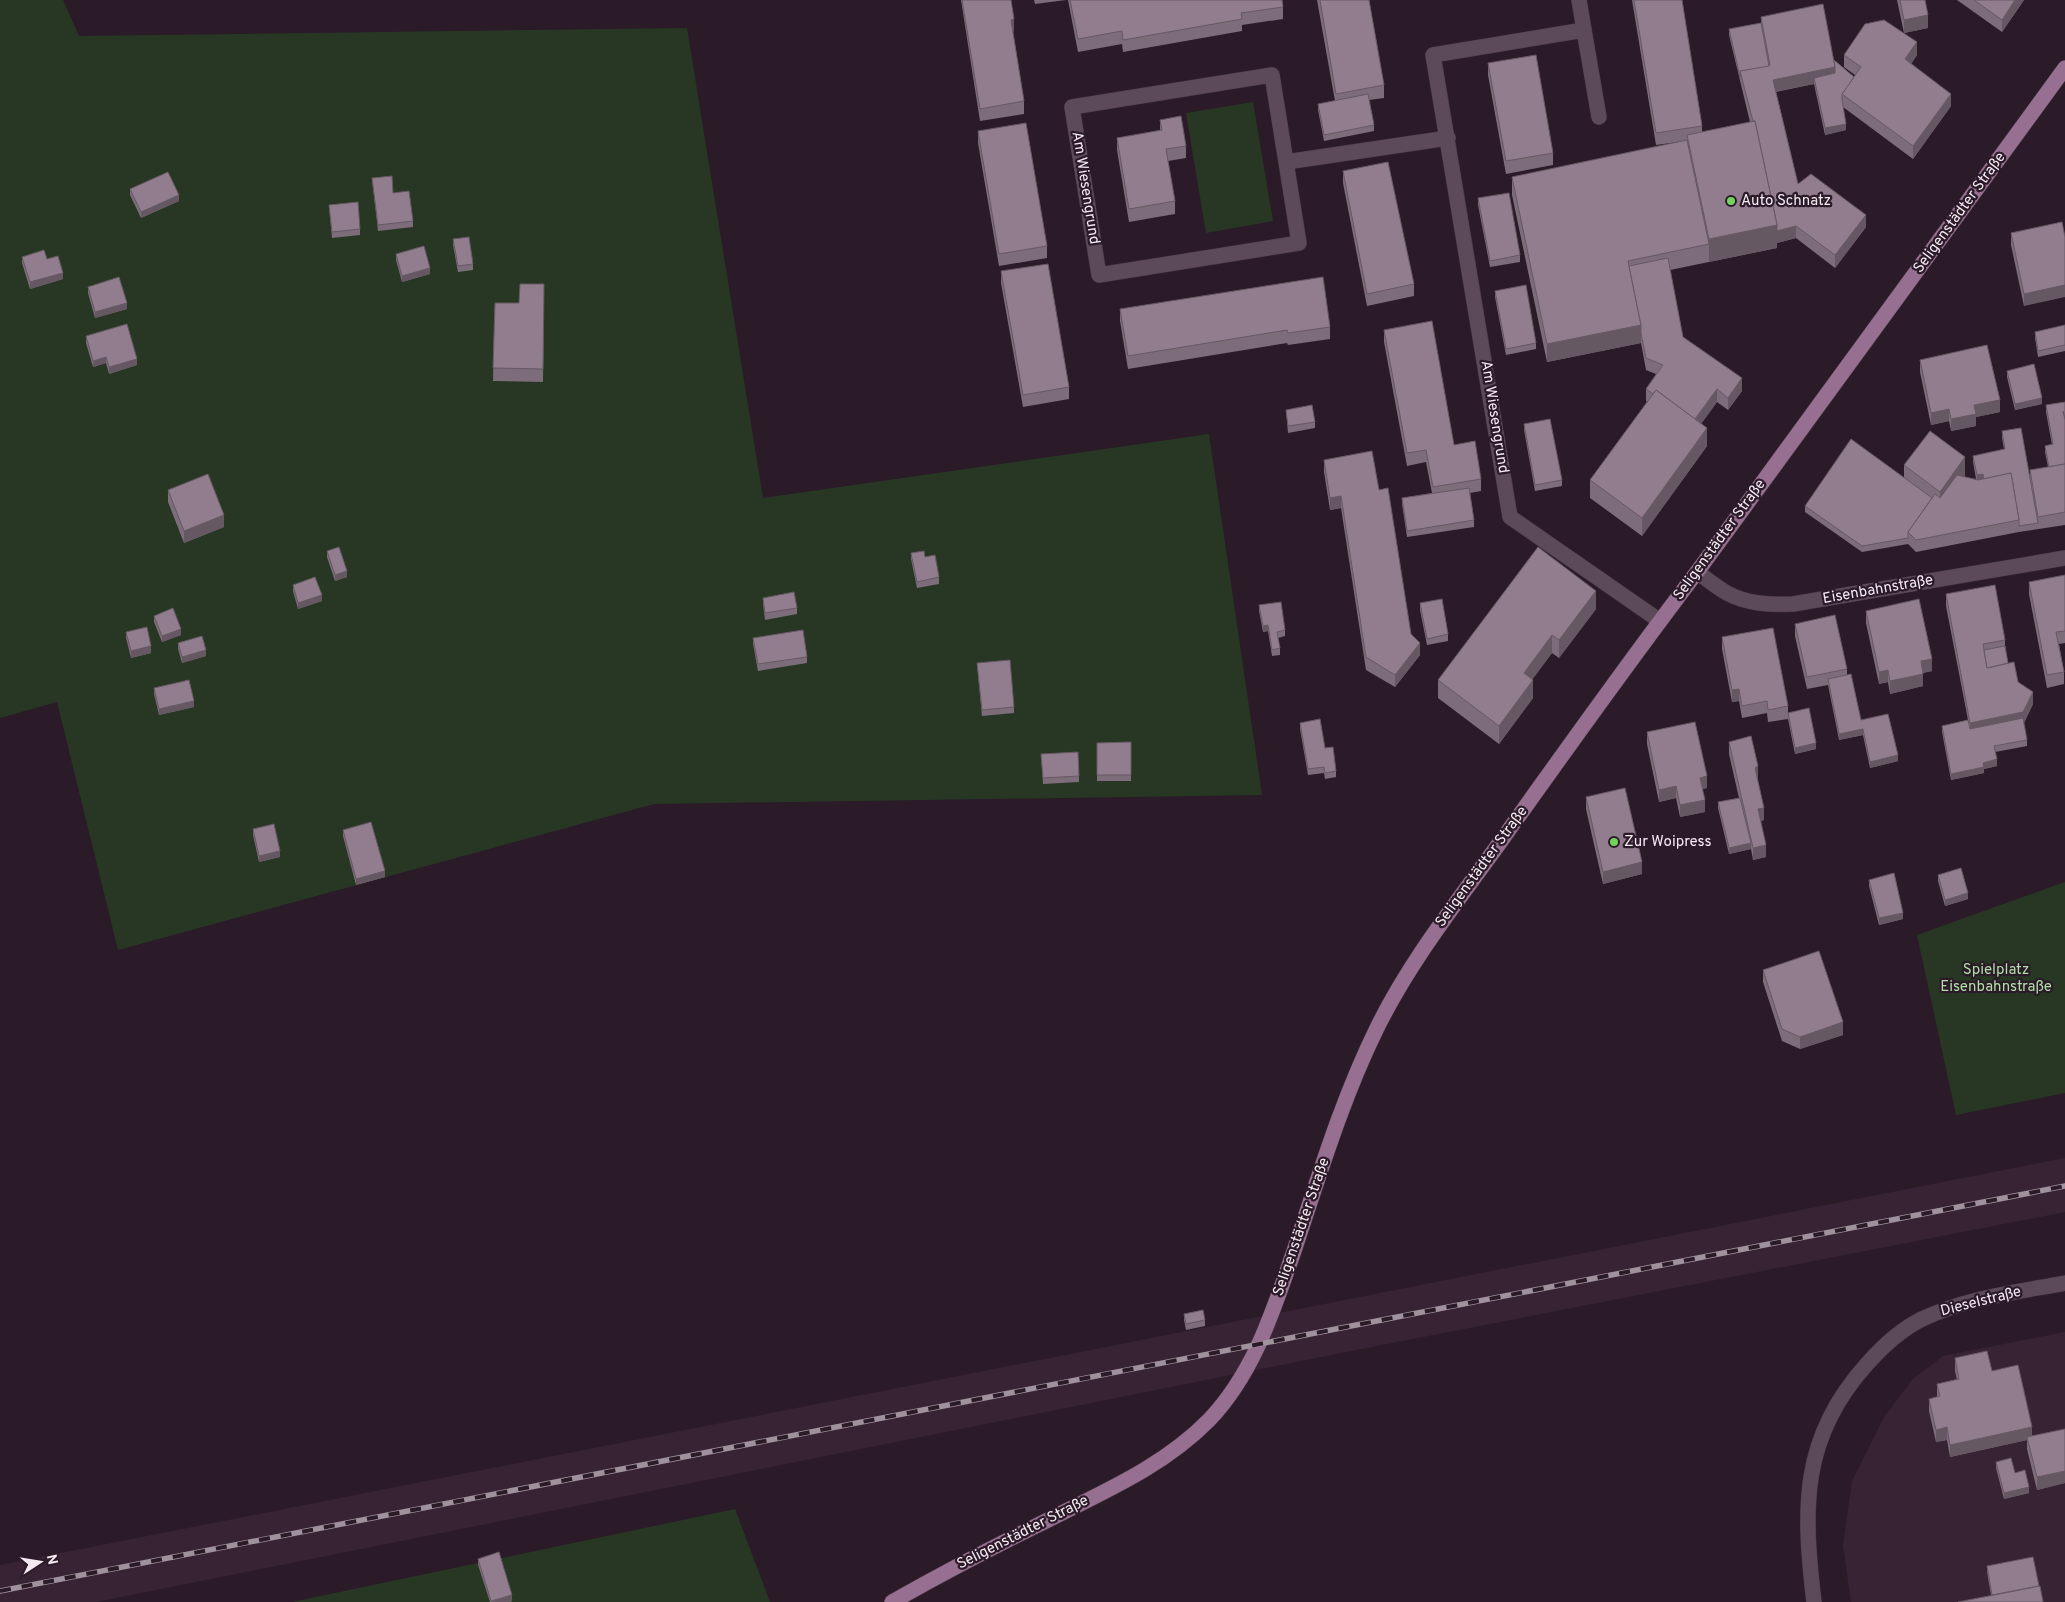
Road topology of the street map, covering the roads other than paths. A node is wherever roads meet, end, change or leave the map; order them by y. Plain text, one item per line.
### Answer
1 (1579, 0) edge
2 (1584, 30) junction
3 (2065, 68) edge
4 (1599, 117) dead end
5 (1448, 138) junction
6 (1286, 162) junction
7 (2065, 558) edge
8 (1697, 572) junction
9 (1660, 621) junction
10 (2065, 1283) edge
11 (892, 1602) edge
12 (1814, 1602) edge

1 - 2 street
2 - 4 street
2 - 5 street, Am Wiesengrund
3 - 8 main road, Seligenstädter Straße
5 - 6 street
5 - 9 street, Am Wiesengrund
6 - 6 street, Am Wiesengrund
7 - 8 street, Eisenbahnstraße
8 - 9 main road, Seligenstädter Straße
9 - 11 main road, Seligenstädter Straße
10 - 12 street, Dieselstraße

